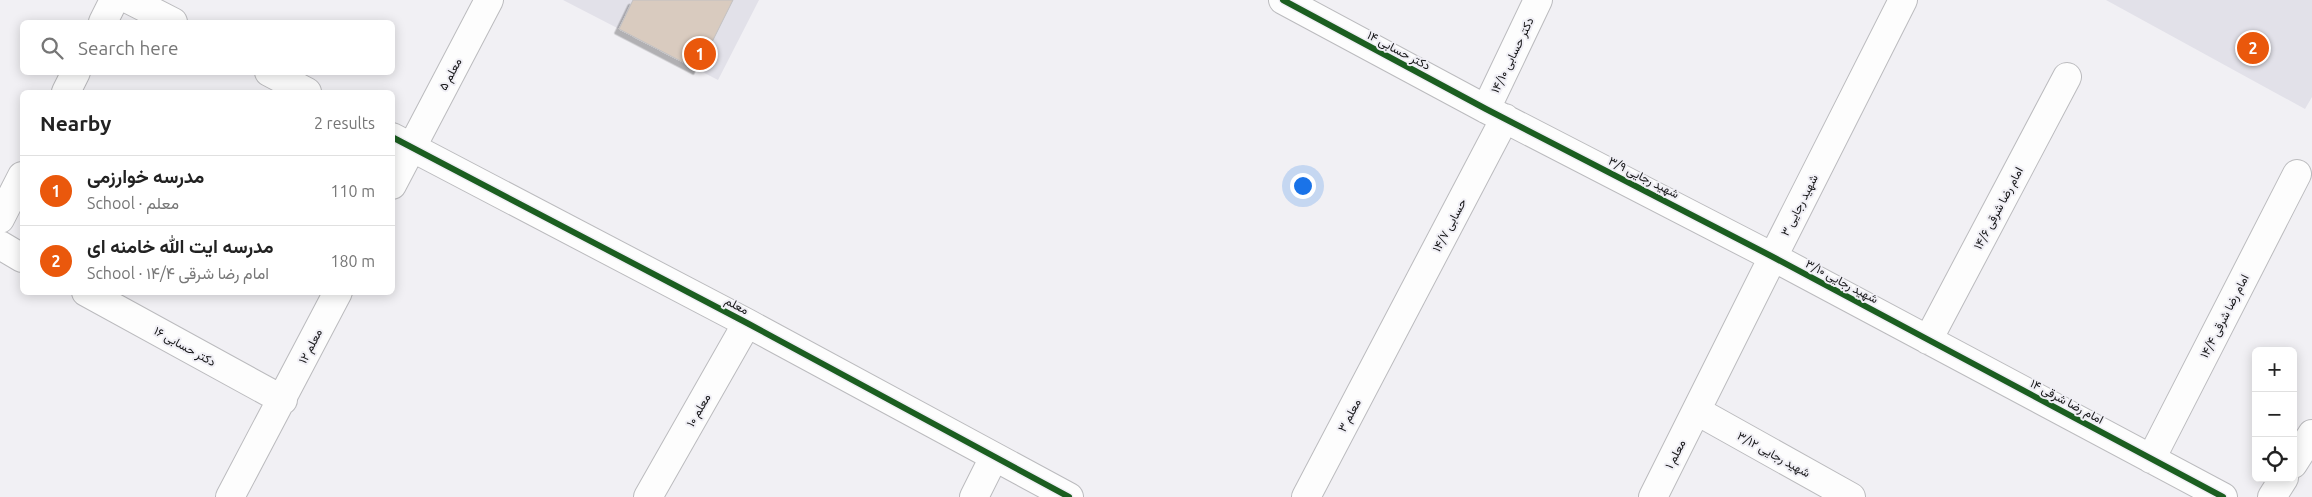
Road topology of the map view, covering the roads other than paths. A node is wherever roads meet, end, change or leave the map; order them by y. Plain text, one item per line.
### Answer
1 (114, 0) edge
2 (130, 0) edge
3 (489, 0) edge
4 (1283, 0) edge
5 (1538, 0) edge
6 (1904, 0) edge
7 (104, 20) edge
8 (169, 20) edge
9 (74, 75) edge
10 (275, 75) edge
11 (2067, 77) dead end
12 (67, 90) edge
13 (303, 90) edge
14 (1495, 114) junction
15 (402, 142) edge
16 (395, 172) edge
17 (2297, 174) dead end
18 (20, 180) edge
19 (0, 219) edge
20 (0, 245) edge
21 (20, 257) edge
22 (1772, 257) junction
23 (91, 295) edge
24 (336, 295) edge
25 (747, 323) junction
26 (1901, 325) joint
27 (1393, 332) joint
28 (1928, 340) junction
29 (283, 400) junction
30 (1697, 411) junction
31 (2312, 434) edge
32 (994, 457) junction
33 (2297, 458) edge
34 (2151, 459) junction
35 (2281, 482) edge
36 (230, 497) edge
37 (648, 497) edge
38 (974, 497) edge
39 (1069, 497) edge
40 (1306, 497) edge
41 (1654, 497) edge
42 (1851, 497) edge
43 (2223, 497) edge
44 (2272, 497) edge

1 - 7 street
2 - 8 street
3 - 15 street, معلم ۵
4 - 14 street, دکتر حسابی ۱۴
5 - 14 street, دکتر حسابی ۱۴/۱۰
6 - 22 street, شهید رجایی ۳
9 - 12 street
10 - 13 street
11 - 28 street, امام رضا شرقی ۱۴/۶
14 - 22 street, شهید رجایی ۳/۹
14 - 27 street, حسابی ۱۴/۷
15 - 16 street
15 - 25 street, معلم
17 - 34 street, امام رضا شرقی ۱۴/۴
18 - 19 street
20 - 21 street
22 - 26 street, شهید رجایی ۳/۱۰
22 - 30 street, شهید رجایی ۳
23 - 29 street, دکتر حسابی ۱۶
24 - 29 street, معلم ۱۲
25 - 32 street, معلم
25 - 37 street, معلم ۱۰
26 - 28 street, امام رضا شرقی ۱۴
27 - 40 street, معلم ۳
28 - 34 street, امام رضا شرقی ۱۴
29 - 36 street, معلم ۱۲
30 - 41 street, معلم ۱
30 - 42 street, شهید رجایی ۳/۱۲
31 - 33 street
32 - 38 street
32 - 39 street, معلم
34 - 43 street, امام رضا شرقی ۱۴
35 - 44 street

